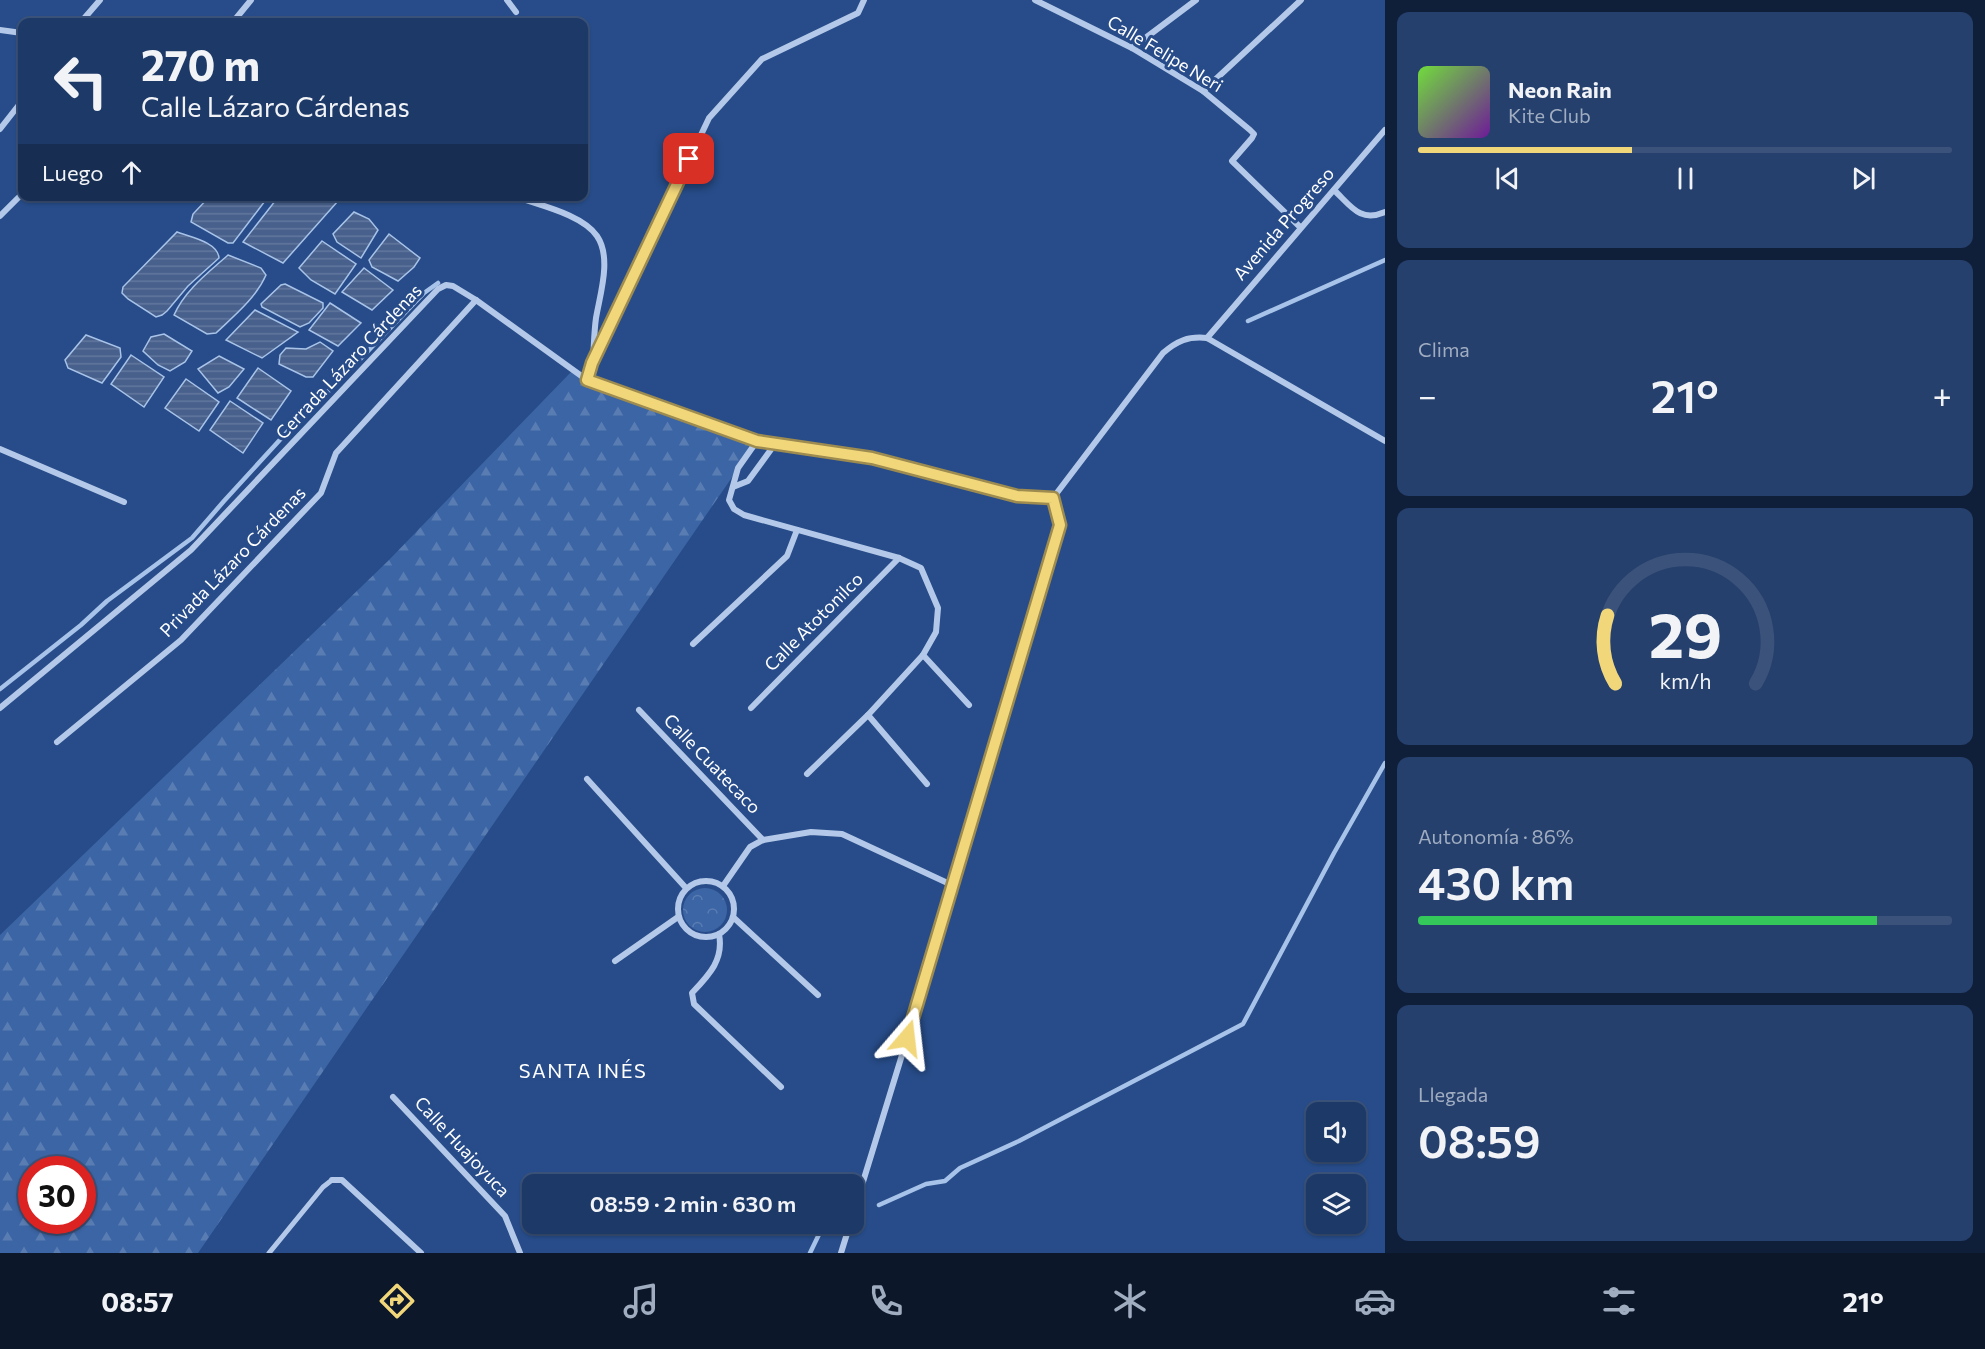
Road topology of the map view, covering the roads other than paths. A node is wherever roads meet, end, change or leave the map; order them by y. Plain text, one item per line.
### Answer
1 (100, 0) edge
2 (251, 0) edge
3 (507, 0) edge
4 (864, 0) edge
5 (1035, 0) edge
6 (1196, 0) edge
7 (1301, 0) edge
8 (516, 12) dead end
9 (84, 18) edge
10 (236, 18) edge
11 (0, 30) edge
12 (18, 32) edge
13 (1132, 48) junction
14 (1203, 91) junction
15 (18, 106) edge
16 (0, 129) edge
17 (1385, 130) edge
18 (1334, 190) junction
19 (18, 198) edge
20 (528, 201) edge
21 (1385, 212) edge
22 (0, 216) edge
23 (1300, 227) junction
24 (476, 300) junction
25 (1207, 338) junction
26 (592, 363) junction
27 (587, 380) junction
28 (757, 441) junction
29 (1385, 441) edge
30 (775, 444) junction
31 (0, 449) edge
32 (733, 487) junction
33 (1053, 498) junction
34 (124, 502) dead end
35 (797, 530) junction
36 (899, 558) junction
37 (693, 644) dead end
38 (923, 655) junction
39 (969, 705) dead end
40 (0, 708) edge
41 (751, 708) dead end
42 (639, 710) dead end
43 (868, 715) junction
44 (57, 742) dead end
45 (807, 774) dead end
46 (587, 779) dead end
47 (927, 784) dead end
48 (763, 840) junction
49 (954, 885) junction
50 (723, 886) junction
51 (686, 888) junction
52 (678, 917) junction
53 (733, 917) junction
54 (719, 934) junction
55 (615, 961) dead end
56 (818, 995) dead end
57 (781, 1087) dead end
58 (393, 1097) dead end
59 (864, 1178) edge
60 (332, 1180) joint
61 (847, 1234) edge
62 (269, 1253) edge
63 (421, 1253) edge
64 (520, 1253) edge
65 (841, 1253) edge

1 - 9 street
2 - 10 street
3 - 8 street
4 - 26 street
5 - 13 street, Calle Felipe Neri
6 - 13 street
7 - 14 street
11 - 12 street
13 - 14 street, Calle Felipe Neri
14 - 23 street, Calle Felipe Neri
15 - 16 street
17 - 18 street, Avenida Progreso
18 - 21 street
18 - 23 street, Avenida Progreso
19 - 22 street
20 - 26 street
23 - 25 street, Avenida Progreso
24 - 27 street, Cerrada Lázaro Cárdenas
24 - 40 street, Cerrada Lázaro Cárdenas
24 - 44 street, Privada Lázaro Cárdenas
25 - 29 street
25 - 33 street
26 - 27 street
27 - 28 street, Cerrada Lázaro Cárdenas
28 - 30 street, Cerrada Lázaro Cárdenas
28 - 32 street
30 - 32 street
30 - 33 street, Cerrada Lázaro Cárdenas
31 - 34 street
32 - 35 street
33 - 49 street
35 - 36 street
35 - 37 street
36 - 38 street
36 - 41 street, Calle Atotonilco
38 - 39 street
38 - 43 street
42 - 48 street, Calle Cuatecaco
43 - 45 street
43 - 47 street
46 - 51 street
48 - 49 street
48 - 50 street
49 - 59 street
50 - 51 street
50 - 53 street
51 - 52 street
52 - 54 street
52 - 55 street
53 - 54 street
53 - 56 street
54 - 57 street
58 - 64 street, Calle Huajoyuca
60 - 62 street
60 - 63 street
61 - 65 street

